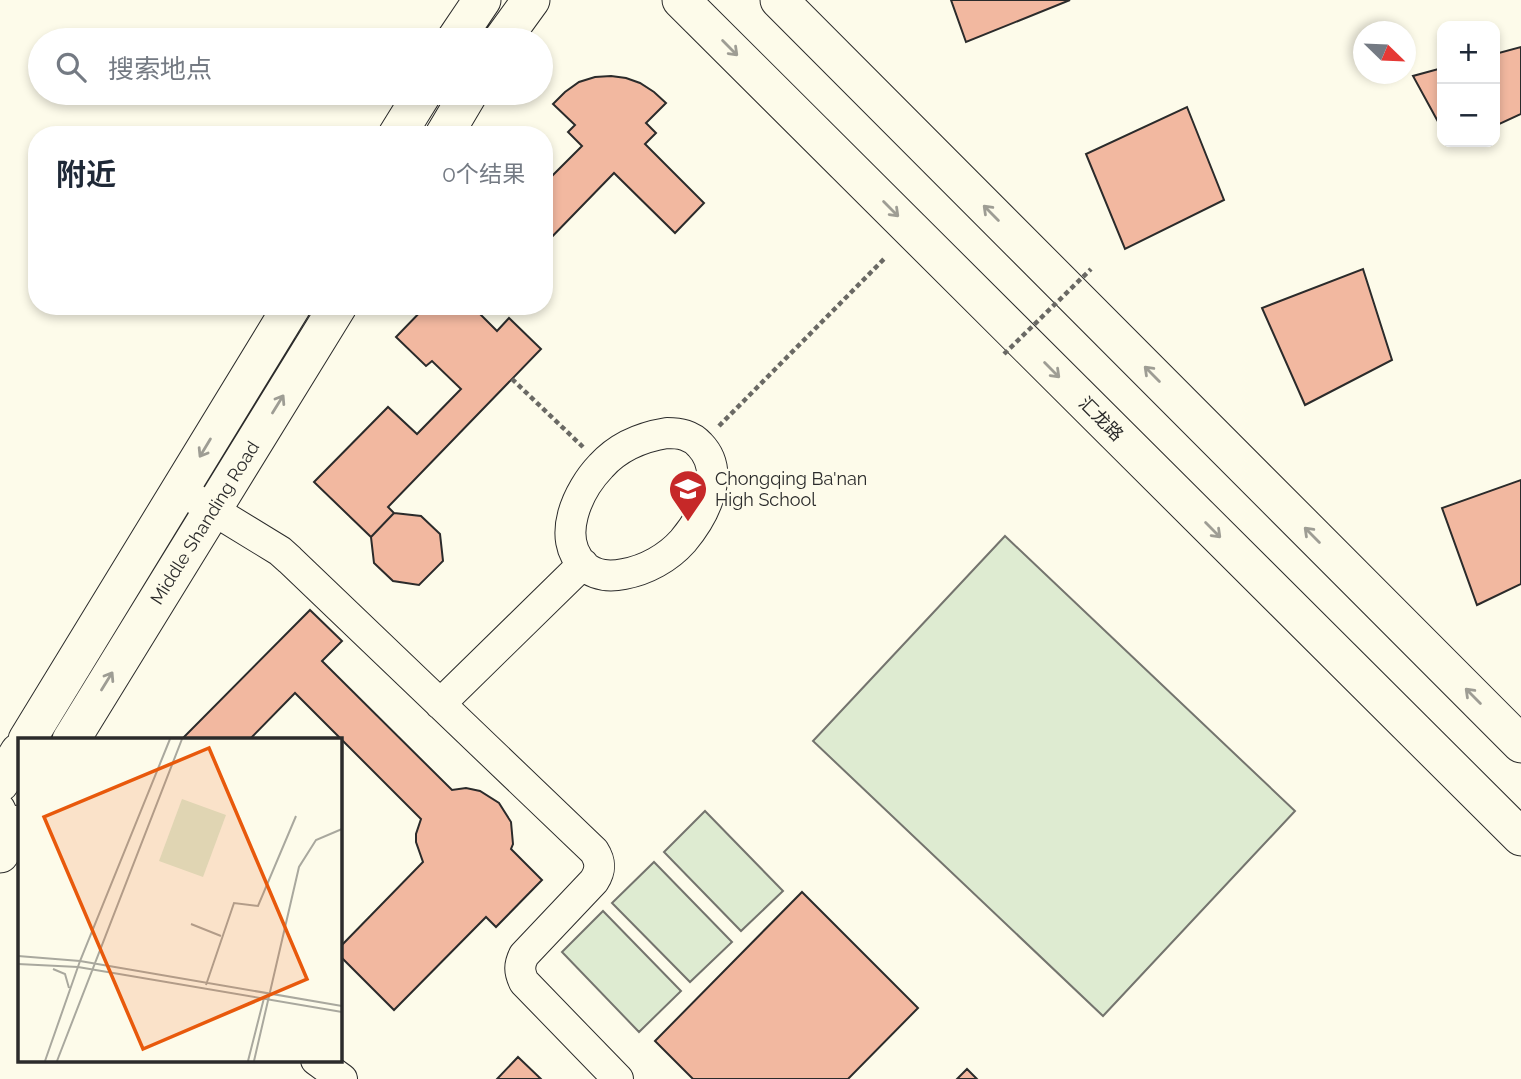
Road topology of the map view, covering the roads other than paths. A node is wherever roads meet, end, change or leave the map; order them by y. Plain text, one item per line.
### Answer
1 (482, 0) edge
2 (531, 0) edge
3 (681, 0) edge
4 (779, 0) edge
5 (463, 28) edge
6 (511, 28) edge
7 (416, 105) edge
8 (462, 105) edge
9 (403, 126) edge
10 (449, 126) edge
11 (286, 315) edge
12 (332, 315) edge
13 (180, 489) junction
14 (213, 510) junction
15 (583, 564) junction
16 (440, 704) junction
17 (28, 738) edge
18 (72, 738) edge
19 (1521, 744) edge
20 (18, 754) edge
21 (0, 783) edge
22 (1521, 837) edge
23 (319, 1062) edge
24 (342, 1079) edge
25 (618, 1079) edge

1 - 5 main road
2 - 6 main road
3 -> 22 main road, 汇龙路
19 -> 4 main road
7 - 9 main road
8 - 10 main road
11 -> 13 main road
14 -> 12 main road, Middle Shanding Road
13 - 14 street
13 - 17 main road
14 - 16 street
18 -> 14 main road, Middle Shanding Road
15 - 15 street
15 - 16 street
16 - 25 street
20 - 21 main road
23 - 24 street

